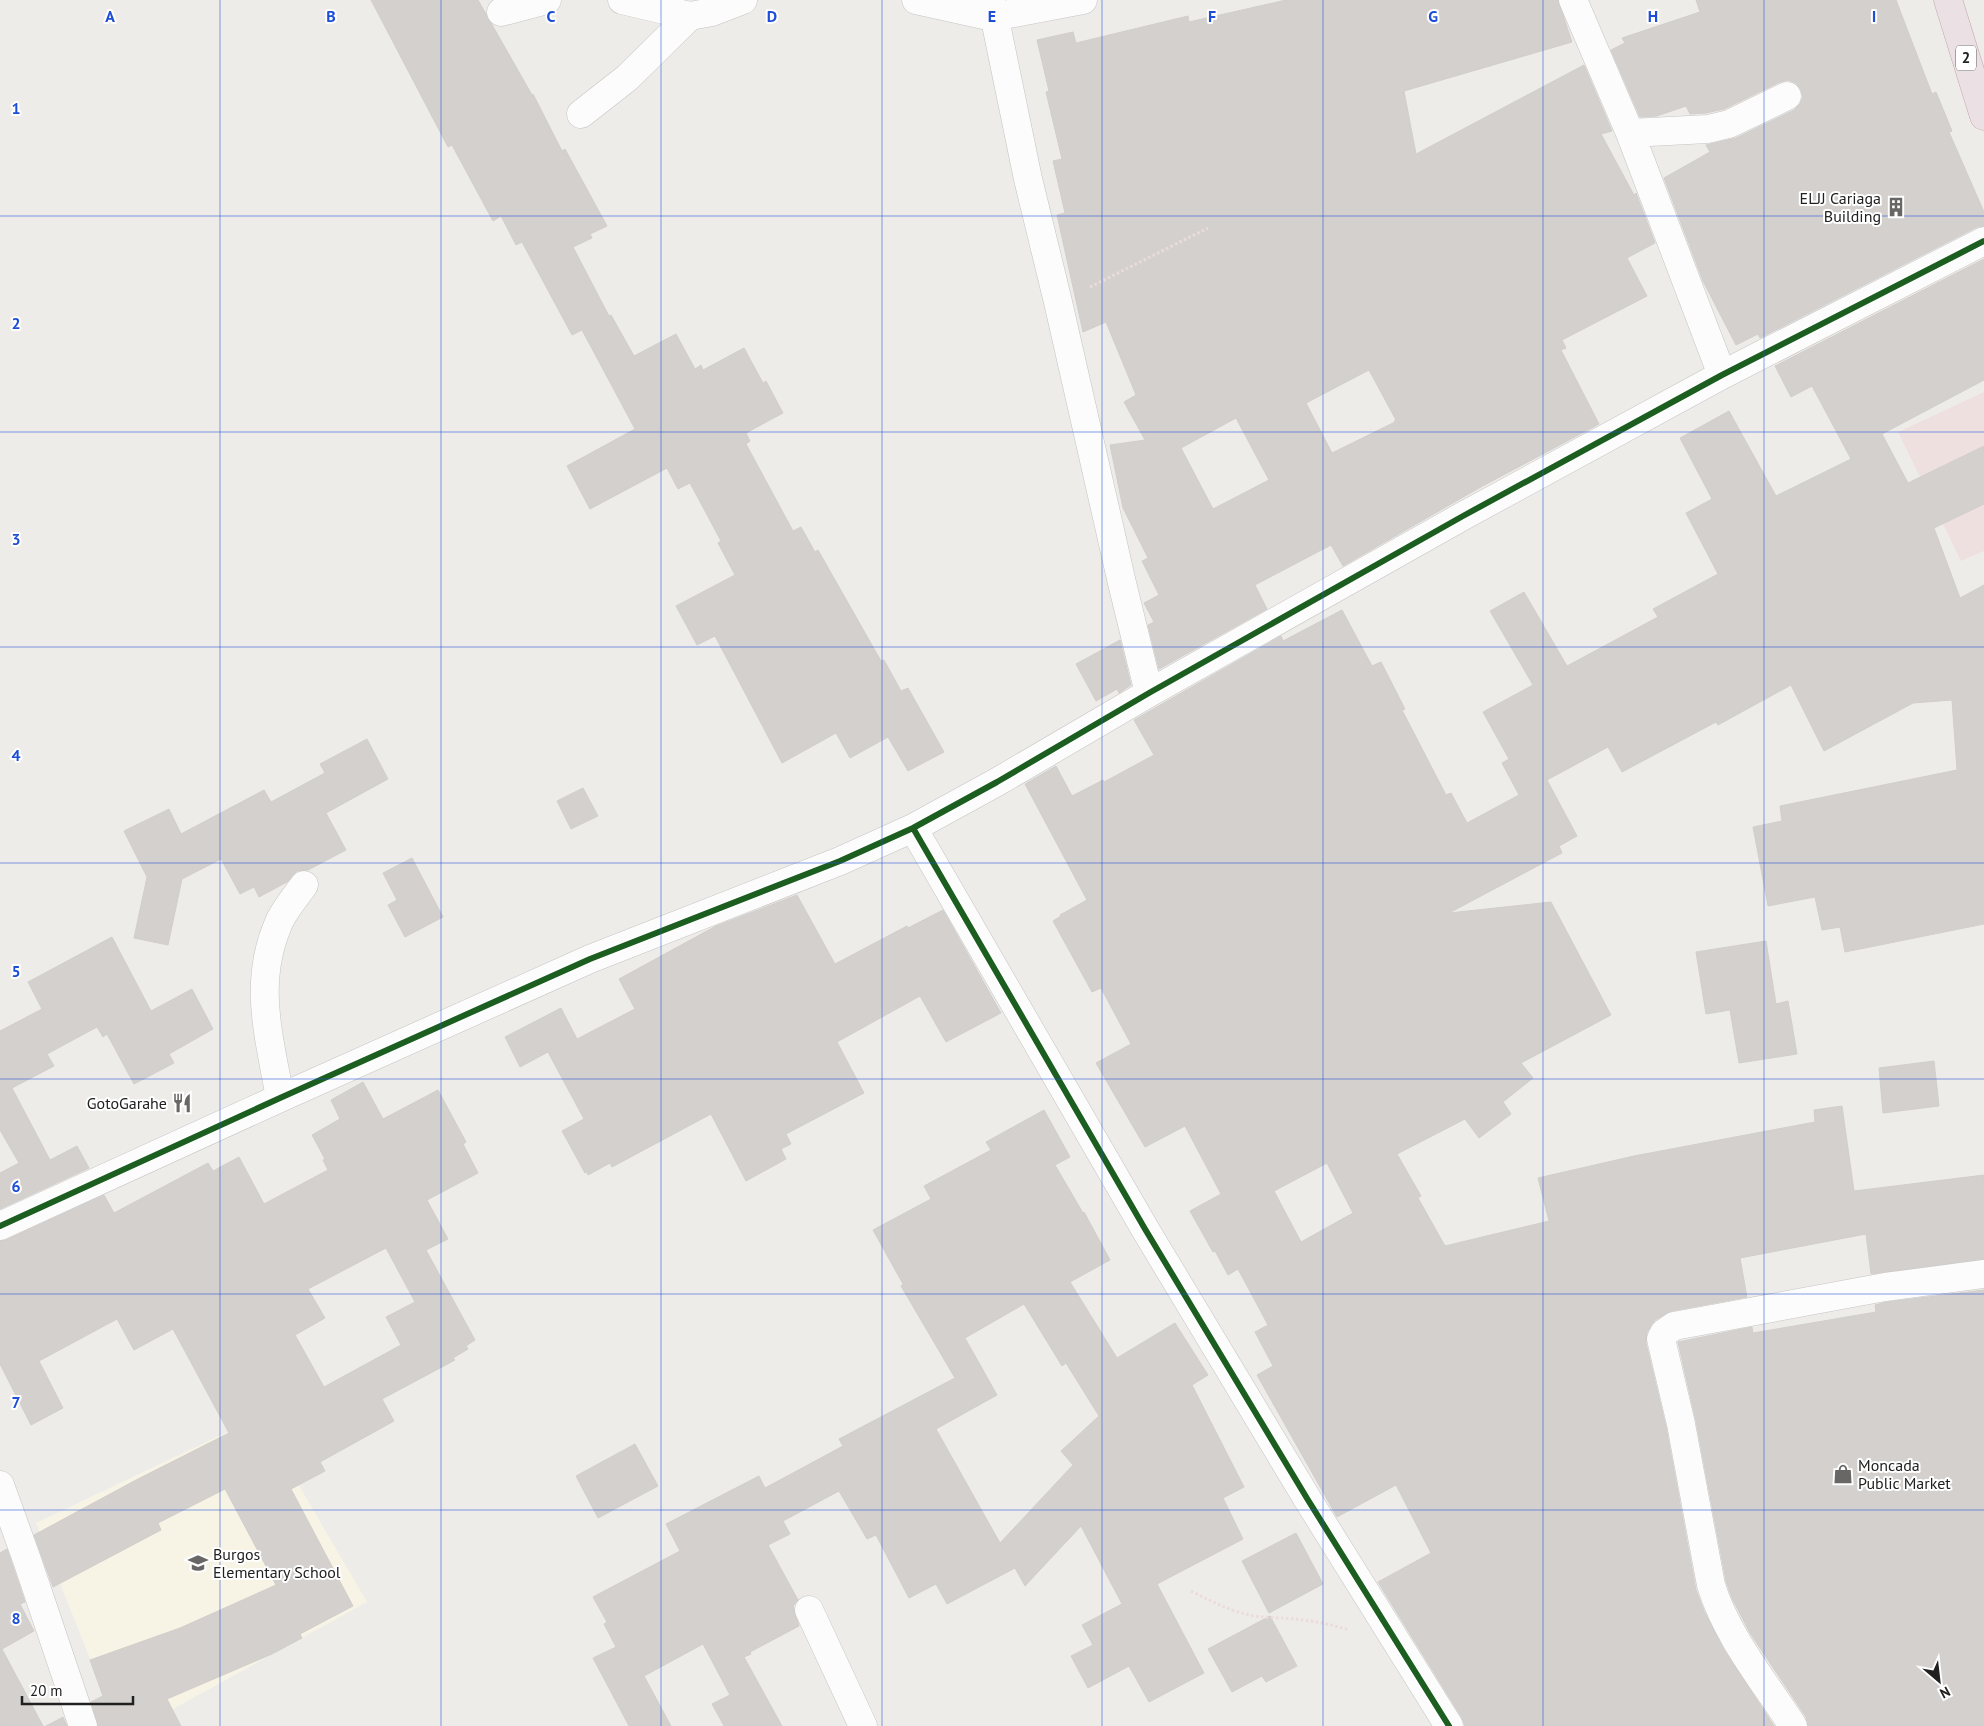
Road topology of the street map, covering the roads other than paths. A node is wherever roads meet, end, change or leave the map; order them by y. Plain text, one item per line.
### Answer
1 (547, 0) edge
2 (622, 0) edge
3 (743, 0) edge
4 (916, 0) edge
5 (1083, 0) edge
6 (1573, 0) edge
7 (1948, 0) edge
8 (992, 9) edge
9 (501, 12) dead end
10 (690, 16) junction
11 (1787, 96) dead end
12 (581, 114) dead end
13 (1984, 116) edge
14 (1630, 132) junction
15 (1984, 242) edge
16 (1722, 375) junction
17 (1149, 693) junction
18 (913, 828) junction
19 (304, 885) dead end
20 (280, 1098) junction
21 (0, 1226) edge
22 (1984, 1274) edge
23 (0, 1485) edge
24 (808, 1610) dead end
25 (83, 1726) edge
26 (863, 1726) edge
27 (1449, 1726) edge
28 (1794, 1726) edge

1 - 9 street
2 - 10 street
3 - 10 street
4 - 8 street
5 - 8 street
6 - 14 street
7 - 13 highway, 2
8 - 17 street
10 - 12 street
11 - 14 street
14 - 16 street
15 - 16 street
16 - 17 street
17 - 18 street
18 - 20 street
18 - 27 street
19 - 20 street
20 - 21 street
22 - 28 street
23 - 25 street
24 - 26 street

